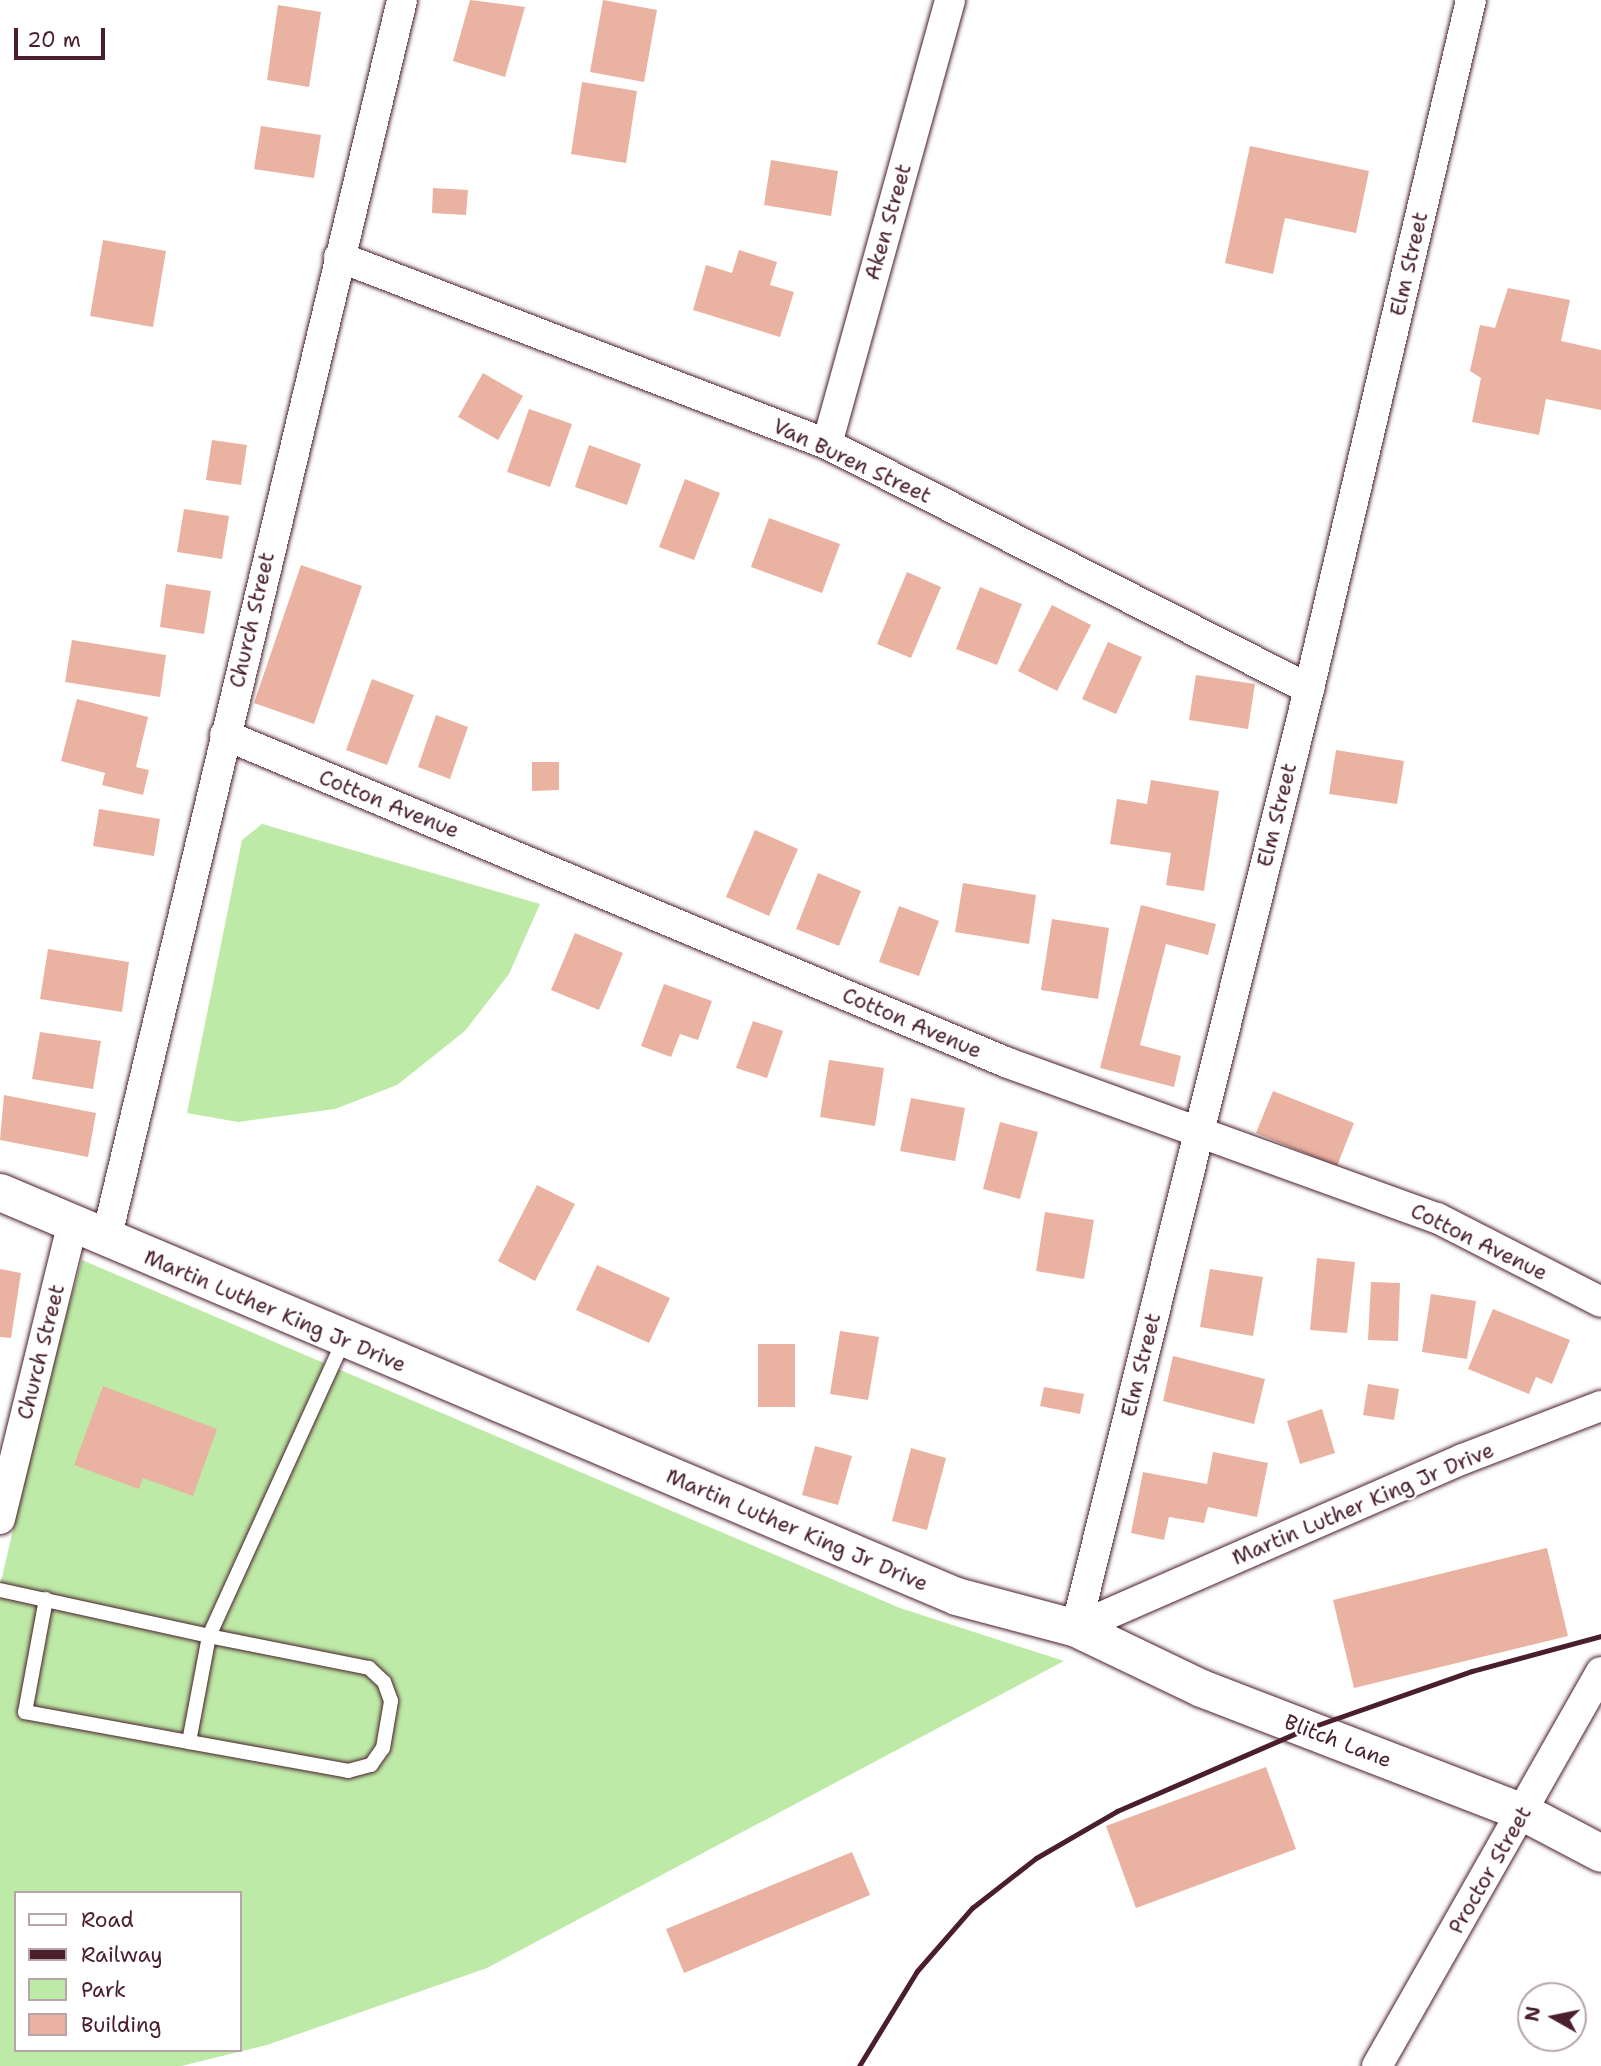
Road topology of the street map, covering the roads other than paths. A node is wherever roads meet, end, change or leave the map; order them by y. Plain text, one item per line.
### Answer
1 (402, 0) edge
2 (950, 0) edge
3 (1471, 0) edge
4 (339, 257) junction
5 (827, 444) junction
6 (1309, 689) junction
7 (225, 735) junction
8 (1198, 1132) junction
9 (0, 1192) edge
10 (72, 1226) junction
11 (106, 1240) junction
12 (1601, 1302) edge
13 (344, 1340) junction
14 (1601, 1406) edge
15 (0, 1519) edge
16 (0, 1590) edge
17 (46, 1599) junction
18 (1076, 1628) junction
19 (209, 1636) junction
20 (1598, 1686) edge
21 (189, 1742) junction
22 (1523, 1812) junction
23 (1601, 1853) edge
24 (1377, 2066) edge

1 - 4 street, Church Street
2 - 5 street, Aken Street
3 - 6 street, Elm Street
4 - 5 street, Van Buren Street
4 - 7 street, Church Street
5 - 6 street, Van Buren Street
6 - 8 street, Elm Street
7 - 8 street, Cotton Avenue
7 - 11 street, Church Street
8 - 12 street, Cotton Avenue
8 - 18 street, Elm Street
9 - 10 street, Martin Luther King Jr Drive
10 - 11 street, Martin Luther King Jr Drive
10 - 15 street, Church Street
11 - 13 street, Martin Luther King Jr Drive
13 - 18 street, Martin Luther King Jr Drive
13 - 19 lane
14 - 18 street, Martin Luther King Jr Drive
16 - 17 lane
17 - 19 lane
17 - 21 lane
18 - 22 street, Blitch Lane
19 - 21 lane
19 - 21 lane
20 - 22 street, Proctor Street
22 - 23 street, Blitch Lane
22 - 24 street, Proctor Street

